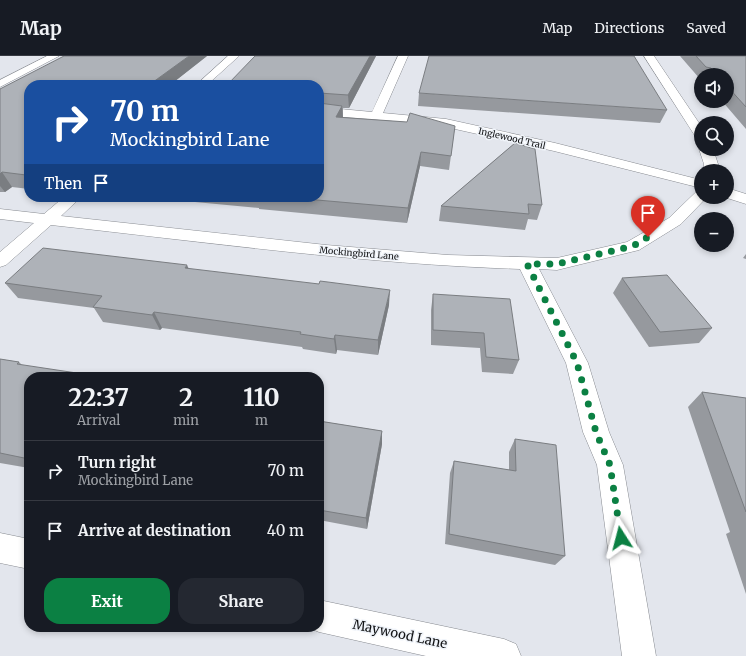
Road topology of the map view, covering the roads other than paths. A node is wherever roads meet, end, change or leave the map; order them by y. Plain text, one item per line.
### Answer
1 (54, 56) edge
2 (234, 56) edge
3 (403, 56) edge
4 (649, 56) edge
5 (207, 80) edge
6 (0, 84) edge
7 (324, 111) edge
8 (376, 116) junction
9 (694, 125) edge
10 (694, 182) edge
11 (734, 195) edge
12 (746, 199) edge
13 (67, 202) edge
14 (694, 202) edge
15 (0, 214) edge
16 (48, 219) junction
17 (0, 261) edge
18 (527, 264) junction
19 (0, 548) edge
20 (24, 553) edge
21 (324, 617) edge
22 (504, 656) edge
23 (639, 656) edge

1 - 6 street
2 - 5 street
3 - 8 street
4 - 9 street
7 - 8 street, Inglewood Trail
8 - 10 street, Inglewood Trail
11 - 12 street
13 - 16 street
14 - 18 street, Mockingbird Lane
15 - 16 street, Mockingbird Lane
16 - 17 street
16 - 18 street, Mockingbird Lane
18 - 23 street
19 - 20 street
21 - 22 street, Maywood Lane

